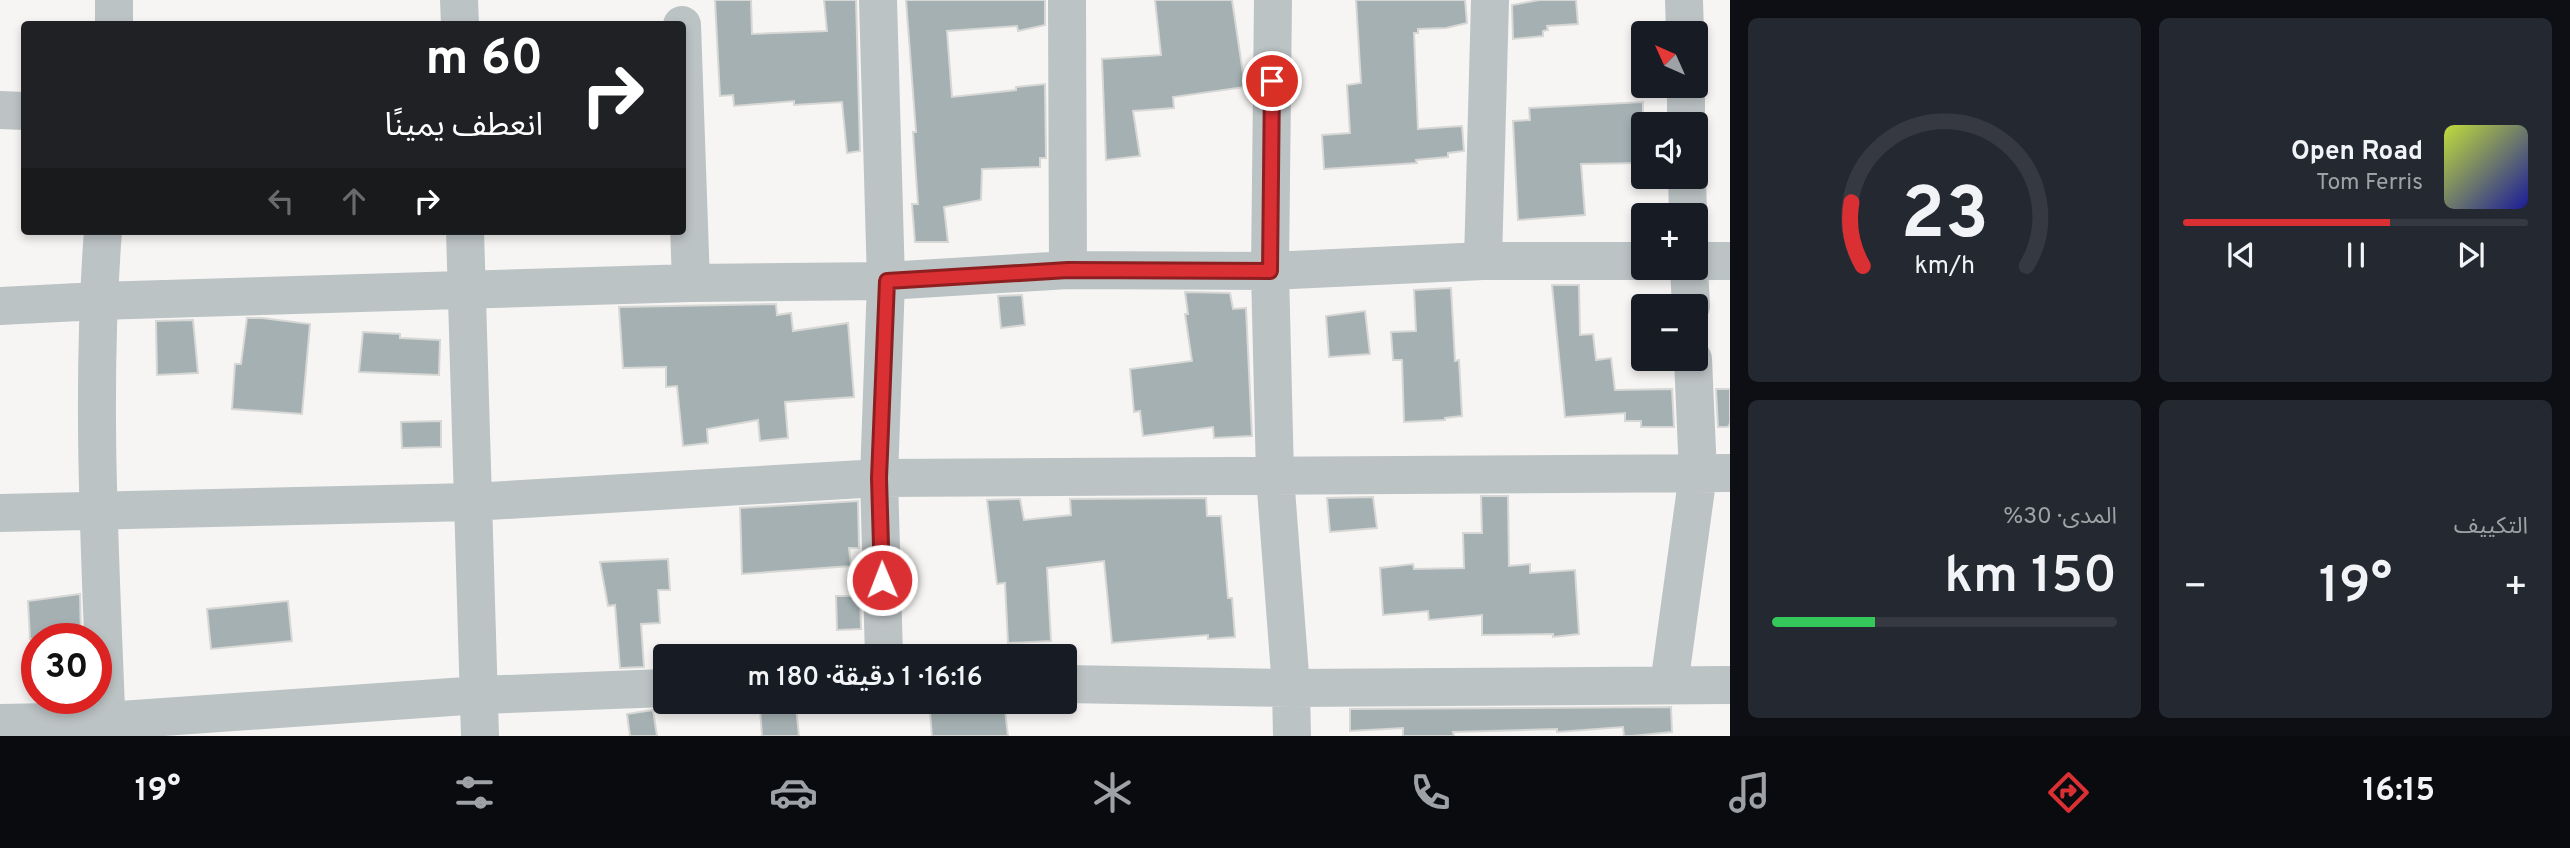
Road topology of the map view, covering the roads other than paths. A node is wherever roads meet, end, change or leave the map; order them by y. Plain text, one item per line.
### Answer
1 (114, 0) edge
2 (460, 0) edge
3 (682, 0) edge
4 (878, 0) edge
5 (1067, 0) edge
6 (1273, 0) edge
7 (1490, 0) edge
8 (1684, 0) edge
9 (114, 21) edge
10 (460, 21) edge
11 (682, 21) edge
12 (1685, 21) edge
13 (0, 110) edge
14 (21, 111) edge
15 (686, 140) edge
16 (103, 235) edge
17 (465, 235) edge
18 (1483, 261) junction
19 (1631, 261) edge
20 (1708, 261) edge
21 (1730, 261) edge
22 (1068, 270) junction
23 (1270, 271) junction
24 (887, 281) junction
25 (691, 283) junction
26 (467, 291) junction
27 (98, 300) junction
28 (0, 306) edge
29 (1695, 371) edge
30 (1714, 474) edge
31 (1275, 476) junction
32 (879, 478) junction
33 (472, 502) junction
34 (0, 513) edge
35 (97, 513) junction
36 (884, 644) edge
37 (1077, 684) edge
38 (1668, 685) junction
39 (1730, 685) edge
40 (653, 688) edge
41 (1292, 688) junction
42 (480, 695) junction
43 (0, 723) edge
44 (106, 728) edge
45 (480, 736) edge
46 (1293, 736) edge

1 - 9 street
2 - 10 street
3 - 11 street
4 - 24 street
5 - 22 street
6 - 23 street
7 - 18 street
8 - 12 street
13 - 14 street
15 - 25 street
16 - 27 street
17 - 26 street
18 - 19 street
18 - 23 street
20 - 21 street
22 - 23 street
22 - 24 street
23 - 31 street
24 - 25 street
24 - 32 street
25 - 26 street
26 - 27 street
26 - 33 street
27 - 28 street
27 - 35 street
29 - 30 street
30 - 31 street
30 - 38 street
31 - 32 street
31 - 41 street
32 - 33 street
32 - 36 street
33 - 35 street
33 - 42 street
34 - 35 street
35 - 44 street
37 - 41 street
38 - 39 street
38 - 41 street
40 - 42 street
41 - 46 street
42 - 44 street
42 - 45 street
43 - 44 street

